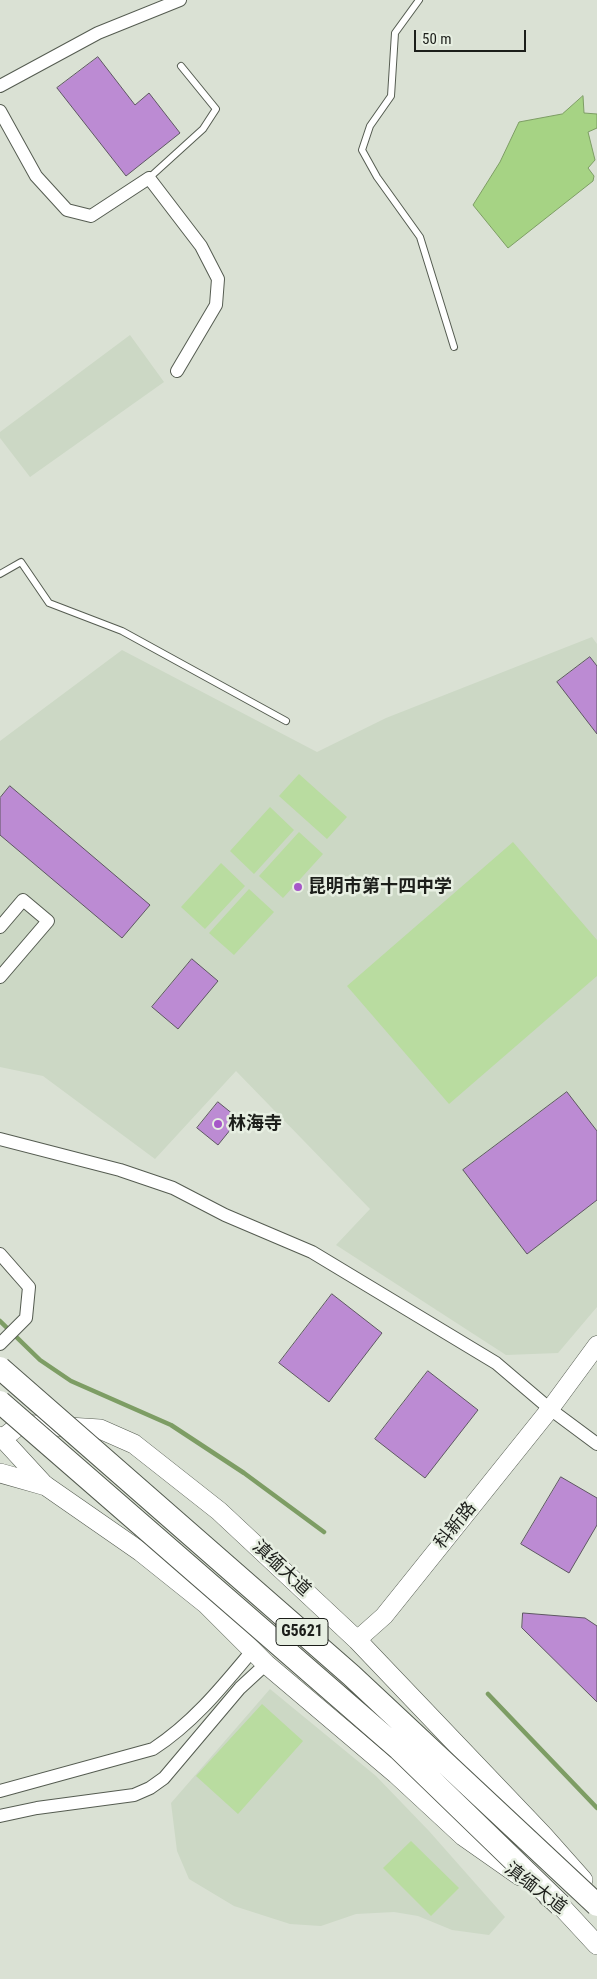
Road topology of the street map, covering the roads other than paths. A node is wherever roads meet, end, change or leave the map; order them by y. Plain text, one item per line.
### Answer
1 (180, 0) edge
2 (419, 0) edge
3 (181, 66) dead end
4 (0, 86) edge
5 (0, 111) edge
6 (149, 178) junction
7 (454, 347) dead end
8 (178, 371) dead end
9 (0, 574) edge
10 (286, 721) dead end
11 (0, 927) edge
12 (0, 977) edge
13 (0, 1139) edge
14 (0, 1254) edge
15 (0, 1343) edge
16 (597, 1345) edge
17 (597, 1363) edge
18 (0, 1368) edge
19 (0, 1402) edge
20 (0, 1408) edge
21 (550, 1409) junction
22 (21, 1424) junction
23 (1, 1438) edge
24 (597, 1444) edge
25 (0, 1473) edge
26 (46, 1486) junction
27 (357, 1640) junction
28 (259, 1657) junction
29 (0, 1791) edge
30 (0, 1816) edge
31 (597, 1899) edge
32 (597, 1904) edge
33 (560, 1905) junction
34 (597, 1945) edge

1 - 4 street
2 - 7 lane
3 - 6 lane
5 - 6 street
6 - 8 street
9 - 10 lane
11 - 12 street
13 - 21 street
14 - 15 street
16 - 21 street, 科新路
17 - 21 street, 科新路
18 - 32 highway, G5621, bridge
19 - 33 highway, G5621, bridge
20 - 22 street
21 - 24 street
21 - 27 street, 科新路
22 - 23 main road
22 - 27 main road, 滇缅大道
23 - 26 street
25 - 26 main road, 滇缅大道
26 - 28 main road, 滇缅大道
27 - 31 main road, 滇缅大道
28 - 29 street
28 - 30 street
28 - 33 main road, 滇缅大道
33 - 34 main road, 滇缅大道

